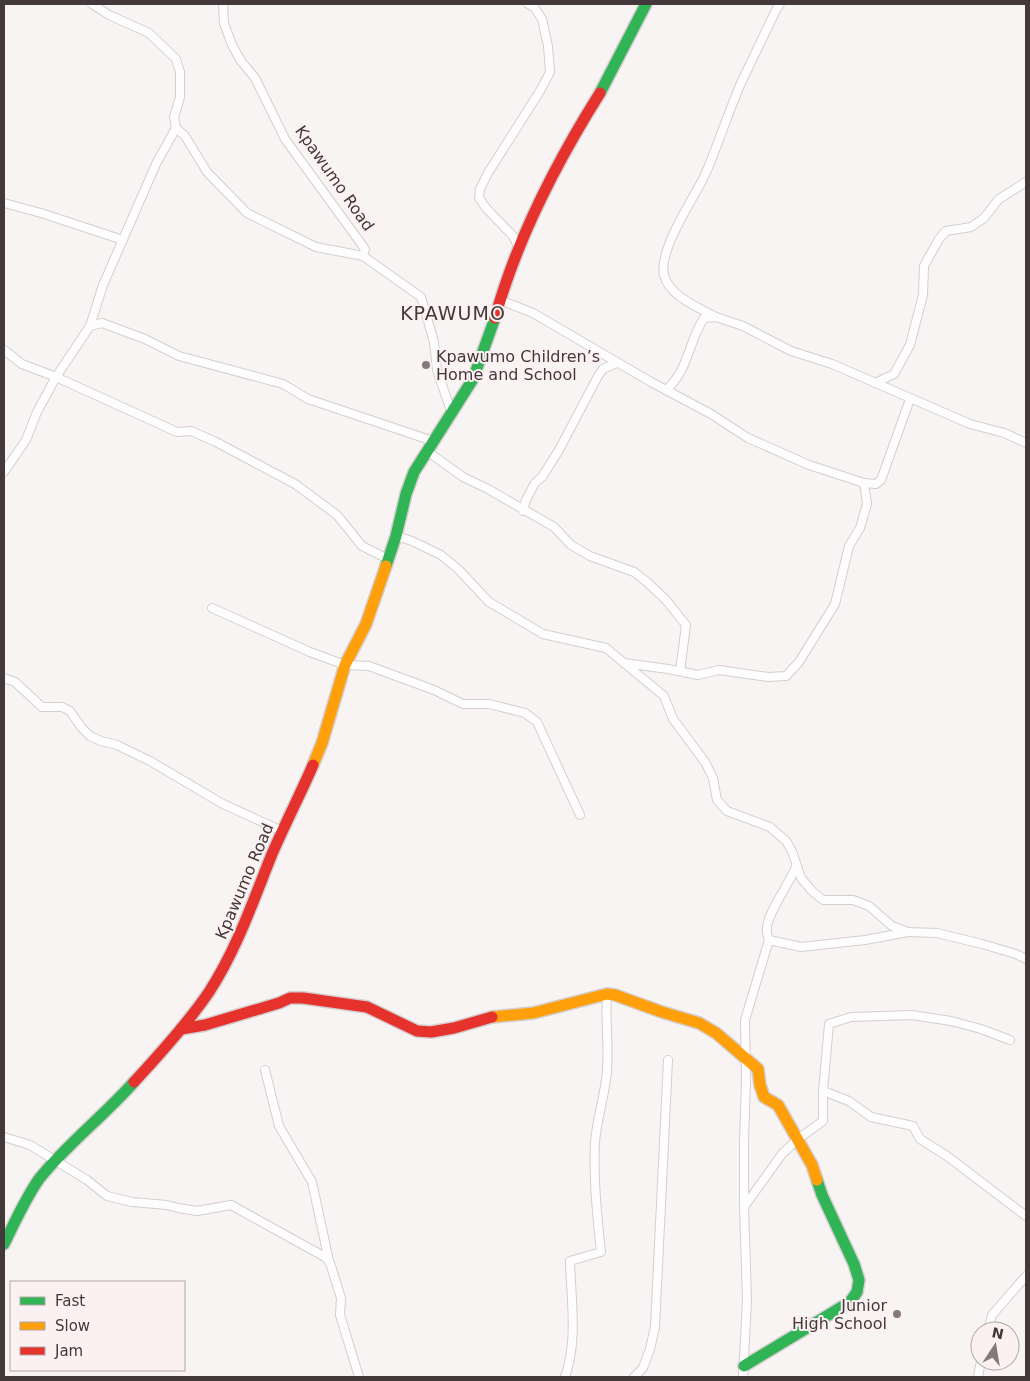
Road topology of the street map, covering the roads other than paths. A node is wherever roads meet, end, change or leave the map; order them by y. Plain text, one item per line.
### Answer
1 (92, 4) edge
2 (223, 4) edge
3 (528, 4) edge
4 (646, 4) edge
5 (780, 4) edge
6 (176, 128) junction
7 (1026, 182) edge
8 (4, 203) edge
9 (123, 240) junction
10 (519, 248) junction
11 (363, 256) junction
12 (500, 300) junction
13 (716, 317) junction
14 (90, 326) junction
15 (4, 350) edge
16 (617, 363) junction
17 (56, 377) junction
18 (875, 383) junction
19 (666, 390) junction
20 (910, 399) junction
21 (451, 411) junction
22 (433, 441) junction
23 (1026, 443) edge
24 (427, 451) junction
25 (4, 472) edge
26 (864, 483) junction
27 (524, 510) junction
28 (396, 536) junction
29 (388, 558) junction
30 (212, 608) dead end
31 (624, 663) junction
32 (345, 665) junction
33 (680, 671) junction
34 (4, 678) edge
35 (580, 815) dead end
36 (282, 831) junction
37 (796, 867) junction
38 (908, 932) junction
39 (769, 940) junction
40 (1026, 950) edge
41 (1016, 954) junction
42 (1026, 959) edge
43 (607, 994) junction
44 (181, 1029) junction
45 (1010, 1040) dead end
46 (744, 1057) junction
47 (668, 1060) dead end
48 (265, 1070) dead end
49 (823, 1091) junction
50 (4, 1137) edge
51 (798, 1139) junction
52 (56, 1160) junction
53 (744, 1207) junction
54 (1026, 1216) edge
55 (4, 1244) edge
56 (330, 1262) junction
57 (1026, 1276) edge
58 (990, 1321) edge
59 (744, 1372) edge
60 (359, 1377) edge
61 (565, 1377) edge
62 (634, 1377) edge

1 - 6 street
2 - 11 street, Kpawumo Road
3 - 10 street
4 - 10 street, Kpawumo Road
5 - 13 street
6 - 9 street
6 - 11 street
7 - 18 street
8 - 9 street
9 - 14 street
10 - 12 street, Kpawumo Road
11 - 21 street, Kpawumo Road
12 - 16 street
12 - 21 street, Kpawumo Road
13 - 18 street
13 - 19 street
14 - 17 street
14 - 22 street
15 - 17 street
16 - 19 street
16 - 27 street
17 - 25 street
17 - 29 street
18 - 20 street
19 - 26 street
20 - 23 street
20 - 26 street
21 - 22 street, Kpawumo Road
22 - 24 street, Kpawumo Road
24 - 27 street
24 - 28 street, Kpawumo Road
26 - 33 street
27 - 33 street
28 - 29 street, Kpawumo Road
28 - 31 street
29 - 32 street, Kpawumo Road
30 - 32 street
31 - 33 street
31 - 37 street
32 - 35 street
32 - 36 street, Kpawumo Road
34 - 36 street
36 - 44 street, Kpawumo Road
37 - 38 street
37 - 39 street
38 - 39 street
38 - 41 street
39 - 46 street
40 - 41 street
41 - 42 street
43 - 44 street
43 - 46 street
43 - 61 street
44 - 52 street, Kpawumo Road
45 - 49 street
46 - 51 street
46 - 53 street
47 - 62 street
48 - 56 street
49 - 51 street
49 - 54 street
50 - 52 street
51 - 53 street
51 - 59 street
52 - 55 street, Kpawumo Road
52 - 56 street
53 - 59 street
56 - 60 street
57 - 58 street

